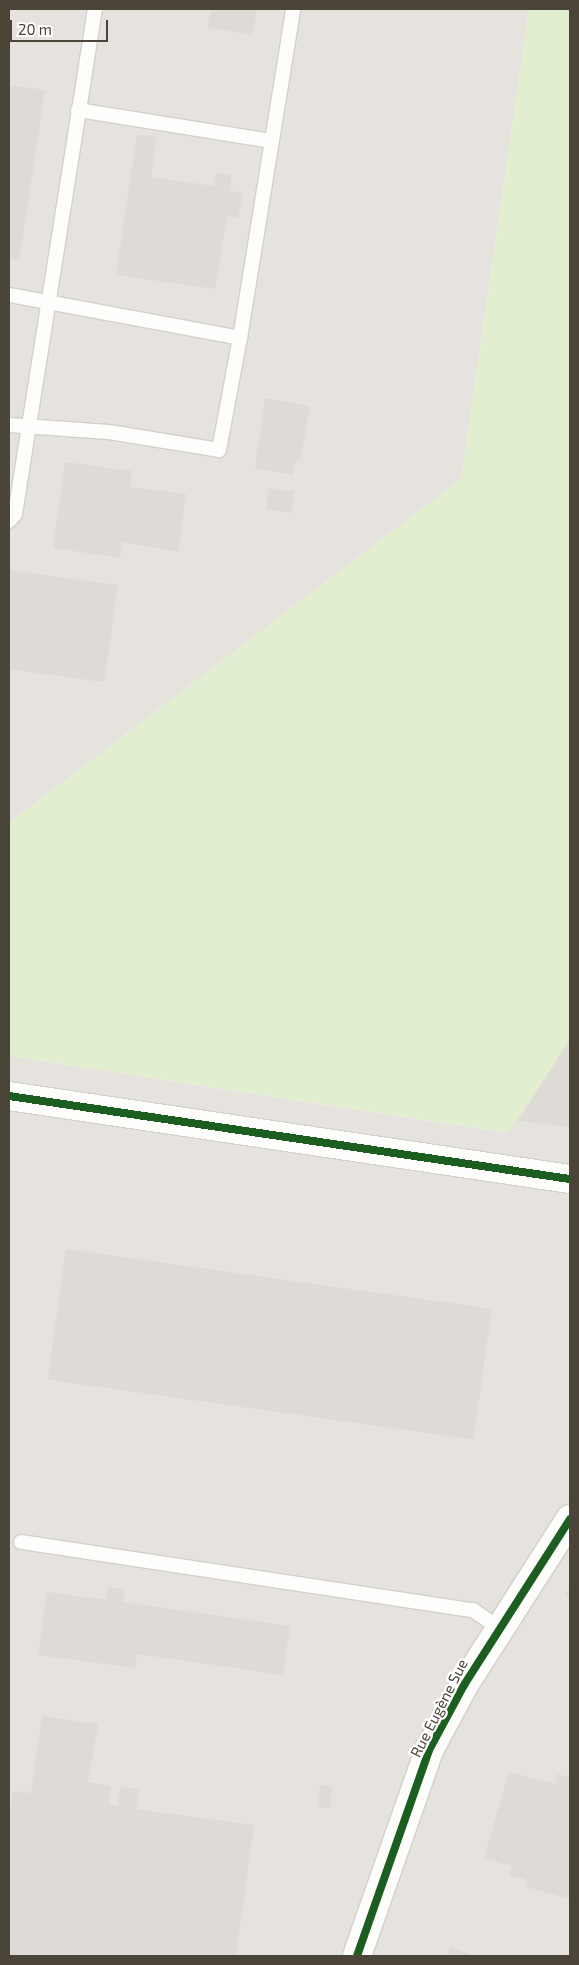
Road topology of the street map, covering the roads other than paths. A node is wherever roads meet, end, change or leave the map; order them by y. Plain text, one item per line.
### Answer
1 (95, 9) edge
2 (293, 9) edge
3 (78, 110) junction
4 (272, 141) junction
5 (9, 295) edge
6 (47, 302) junction
7 (240, 338) junction
8 (9, 426) edge
9 (28, 428) junction
10 (9, 521) edge
11 (9, 1096) edge
12 (570, 1179) edge
13 (570, 1519) edge
14 (21, 1542) dead end
15 (500, 1629) junction
16 (357, 1956) edge

1 - 3 lane
2 - 4 lane
3 - 4 lane
3 - 6 lane
4 - 7 lane
5 - 6 lane
6 - 7 lane
6 - 9 lane
7 - 9 lane
8 - 9 lane
9 - 10 lane
11 - 12 street
13 - 15 street, Rue Eugène Sue
14 - 15 lane
15 - 16 street, Rue Eugène Sue

